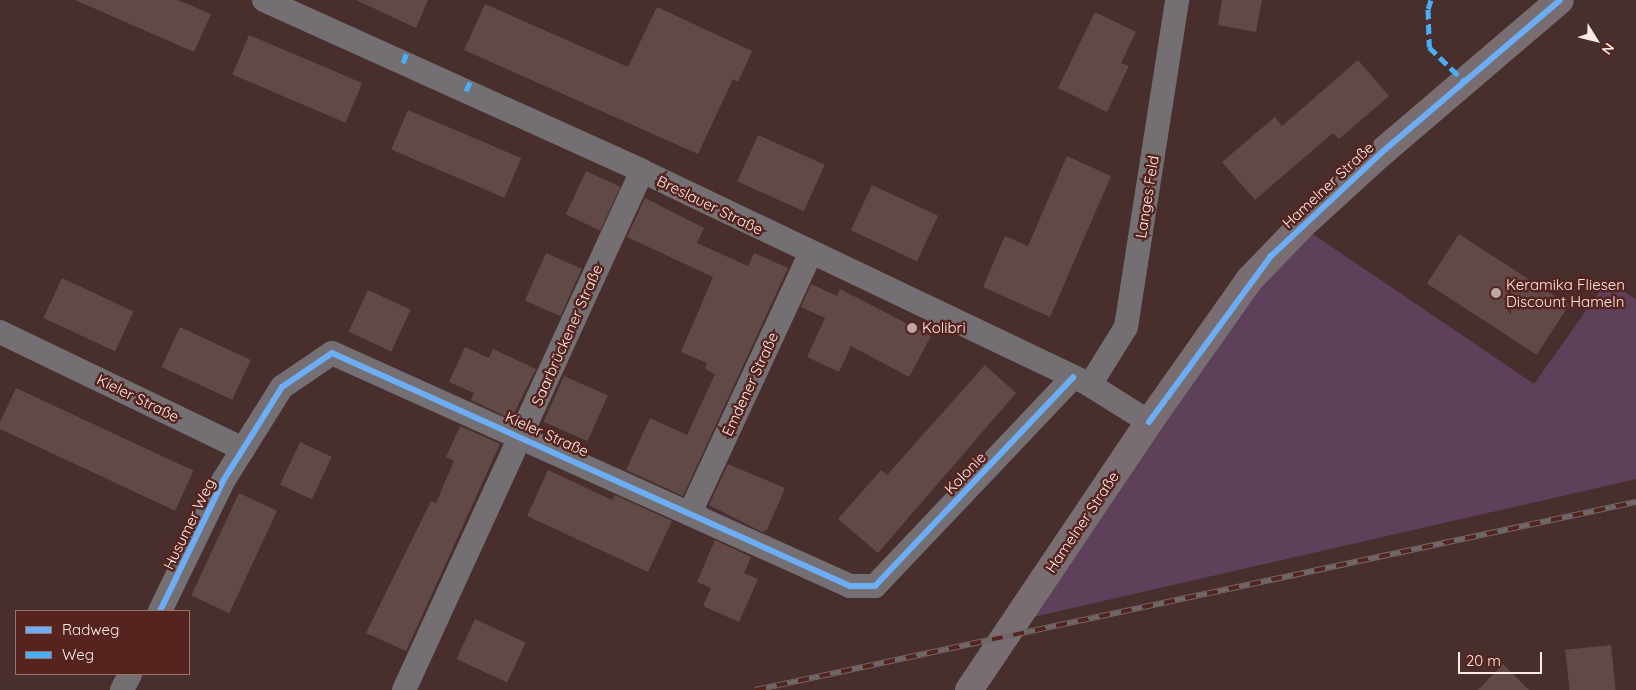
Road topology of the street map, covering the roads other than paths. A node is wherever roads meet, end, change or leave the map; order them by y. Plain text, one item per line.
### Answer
1 (264, 0) edge
2 (1177, 0) edge
3 (1560, 0) edge
4 (642, 171) junction
5 (810, 254) junction
6 (0, 332) edge
7 (1082, 381) junction
8 (1149, 422) junction
9 (521, 436) junction
10 (243, 449) junction
11 (690, 513) junction
12 (874, 586) joint
13 (160, 610) edge
14 (130, 675) edge
15 (122, 690) edge
16 (404, 690) edge
17 (969, 690) edge

1 - 4 street, Breslauer Straße
2 - 7 street, Langes Feld
3 - 8 main road, Hamelner Straße
4 - 5 street, Breslauer Straße
4 - 9 street, Saarbrückener Straße
5 - 7 street, Breslauer Straße
5 - 11 street, Emdener Straße
6 - 10 street, Kieler Straße
7 - 8 street, Breslauer Straße
7 - 12 street, Kolonie
8 - 17 main road, Hamelner Straße
9 - 10 street, Kieler Straße
9 - 11 street, Kieler Straße
9 - 16 street, Saarbrückener Straße
10 - 13 street, Husumer Weg
11 - 12 street, Kieler Straße
14 - 15 street

